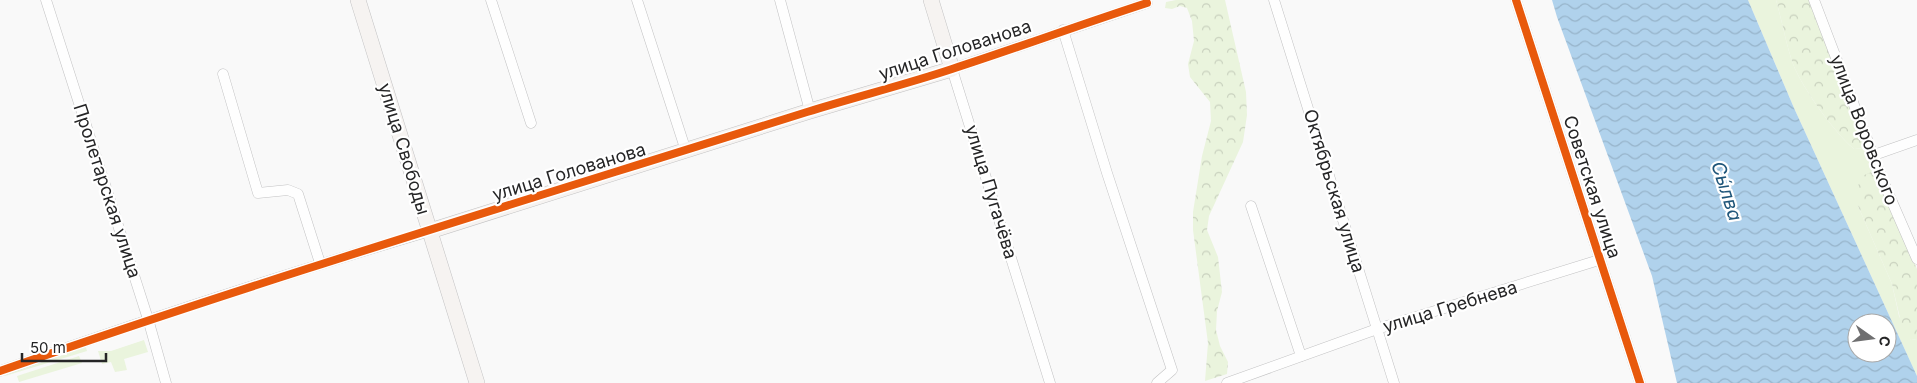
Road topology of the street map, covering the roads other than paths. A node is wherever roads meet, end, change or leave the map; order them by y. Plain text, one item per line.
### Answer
1 (46, 0) edge
2 (358, 0) edge
3 (491, 0) edge
4 (637, 0) edge
5 (780, 0) edge
6 (931, 0) edge
7 (1274, 0) edge
8 (1516, 0) edge
9 (1814, 0) edge
10 (1147, 3) dead end
11 (1063, 30) junction
12 (952, 69) junction
13 (223, 74) dead end
14 (810, 111) junction
15 (531, 123) dead end
16 (1917, 140) edge
17 (686, 151) junction
18 (1874, 155) junction
19 (1251, 206) dead end
20 (430, 231) junction
21 (1917, 259) edge
22 (1599, 260) junction
23 (320, 263) junction
24 (148, 319) junction
25 (1377, 329) junction
26 (1301, 356) junction
27 (0, 371) edge
28 (166, 383) edge
29 (477, 383) edge
30 (1050, 383) edge
31 (1157, 383) edge
32 (1227, 383) edge
33 (1394, 383) edge
34 (1640, 383) edge

1 - 24 street, Пролетарская улица
2 - 20 street, улица Свободы
3 - 15 street
4 - 17 street
5 - 14 street
6 - 12 street, улица Пугачёва
7 - 25 street, Октябрьская улица
8 - 22 street, Советская улица
9 - 18 street, улица Воровского
10 - 11 street, улица Голованова
11 - 12 street, улица Голованова
11 - 31 street
12 - 14 street, улица Голованова
12 - 30 street, улица Пугачёва
13 - 23 street
14 - 17 street, улица Голованова
16 - 18 street
17 - 20 street, улица Голованова
18 - 21 street, улица Воровского
19 - 26 street
20 - 23 street, улица Голованова
20 - 29 street, улица Свободы
22 - 25 street, улица Гребнева
22 - 34 street, Советская улица
23 - 24 street, улица Голованова
24 - 27 street, улица Голованова
24 - 28 street, Пролетарская улица
25 - 26 street, улица Гребнева
25 - 33 street, Октябрьская улица
26 - 32 street, улица Гребнева

